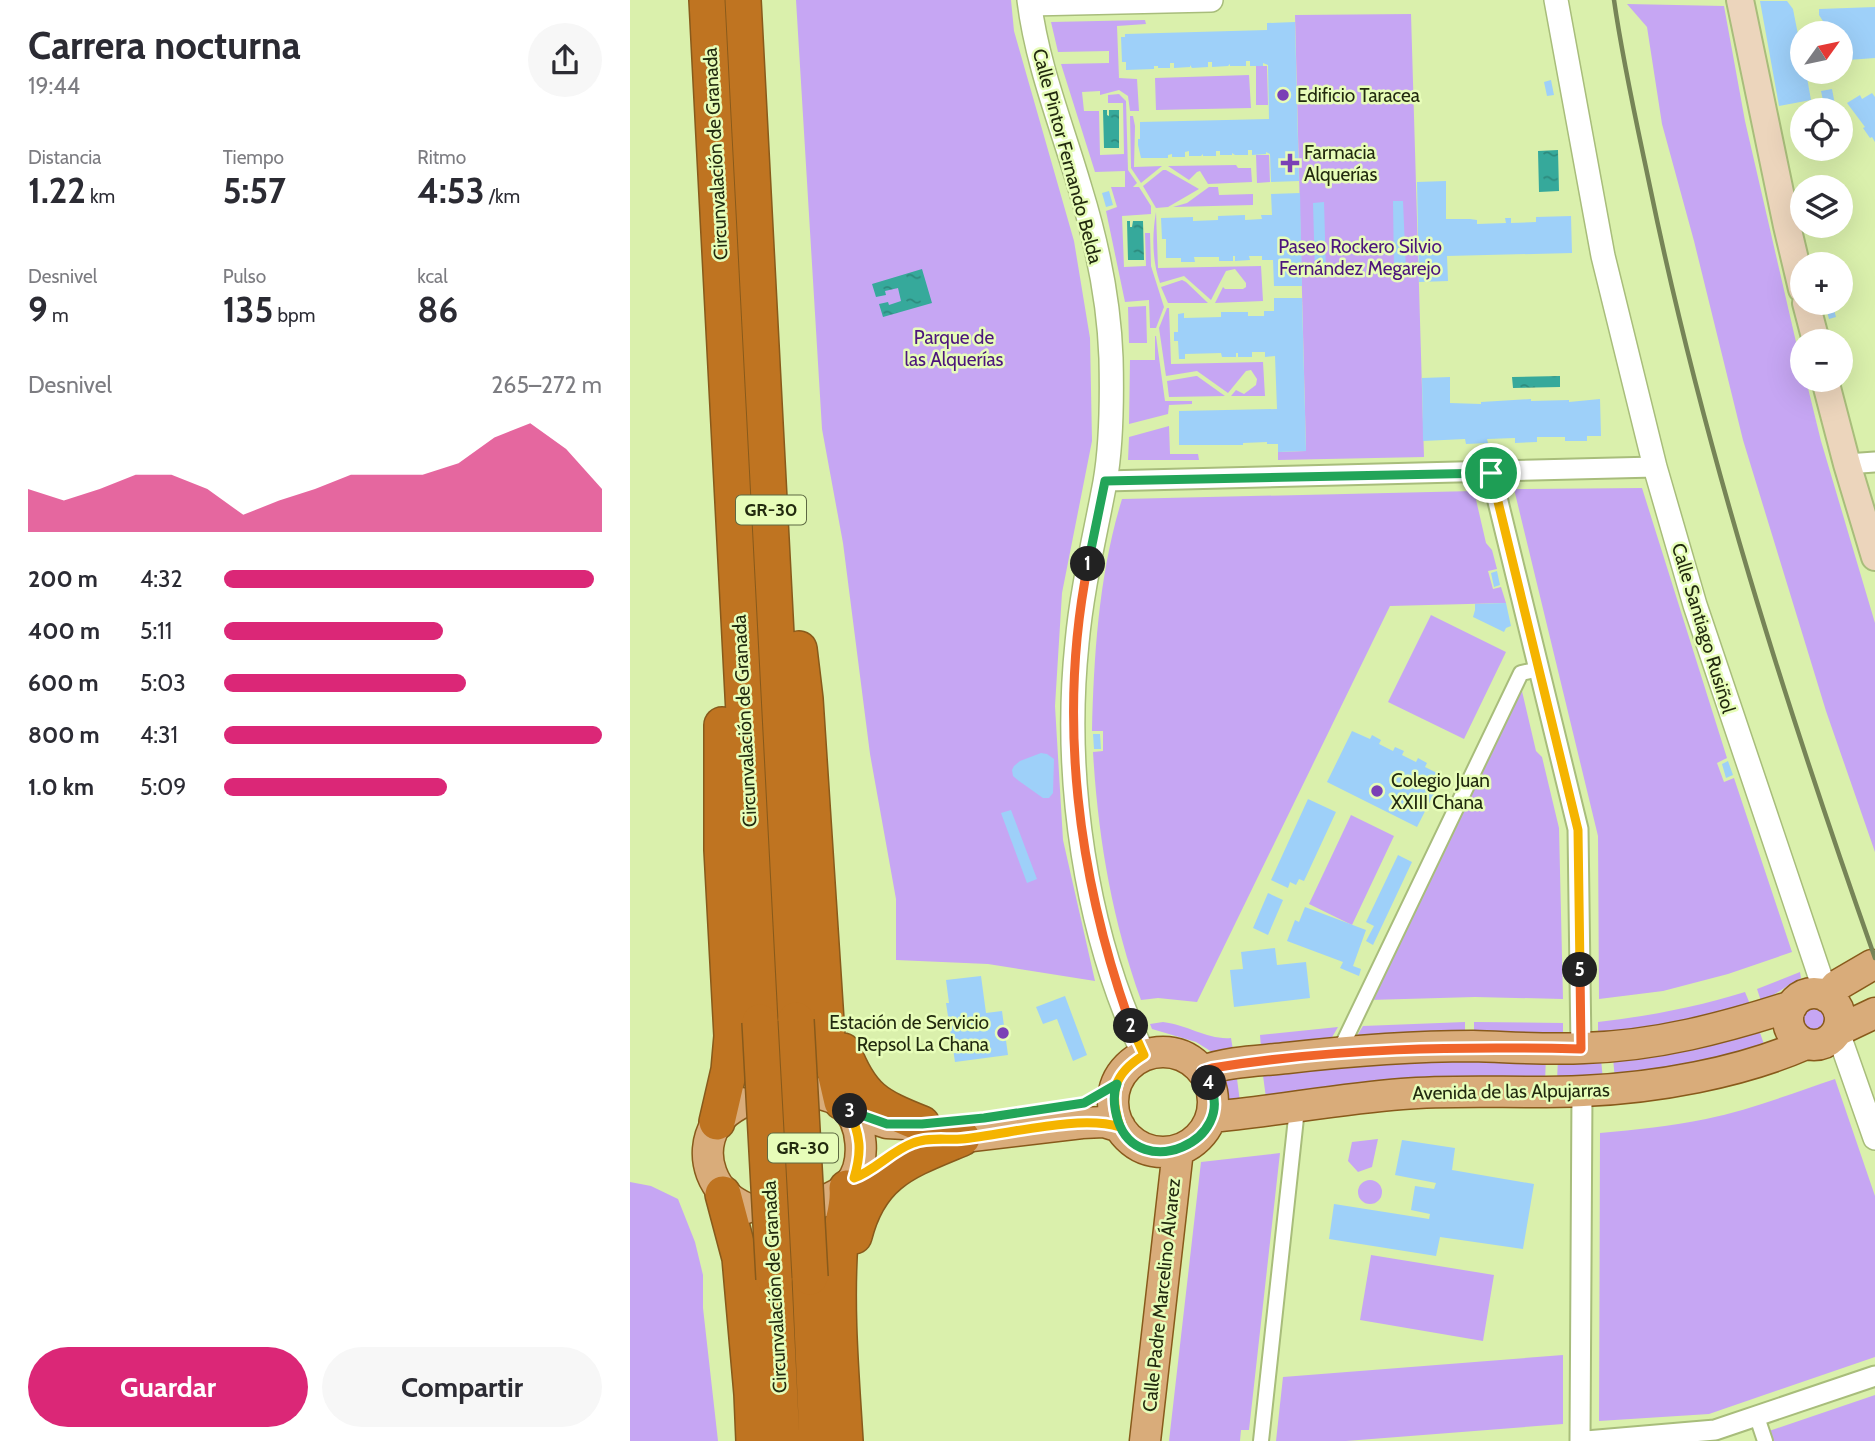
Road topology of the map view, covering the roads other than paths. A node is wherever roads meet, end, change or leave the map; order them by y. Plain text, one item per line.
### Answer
1 (707, 0) edge
2 (743, 0) edge
3 (1212, 0) edge
4 (1556, 0) edge
5 (1567, 0) edge
6 (1740, 0) edge
7 (1030, 2) edge
8 (1793, 252) edge
9 (1603, 256) junction
10 (1828, 392) edge
11 (1875, 462) edge
12 (1847, 464) junction
13 (1655, 467) junction
14 (1491, 473) junction
15 (1105, 481) junction
16 (772, 531) junction
17 (1875, 556) edge
18 (738, 611) junction
19 (1540, 669) junction
20 (1872, 965) dead end
21 (823, 977) junction
22 (1825, 996) junction
23 (1792, 1006) junction
24 (1875, 1013) edge
25 (1826, 1038) junction
26 (1581, 1049) junction
27 (1339, 1052) junction
28 (1144, 1055) junction
29 (1203, 1071) junction
30 (1117, 1084) junction
31 (1582, 1091) junction
32 (836, 1102) junction
33 (1295, 1107) junction
34 (729, 1112) joint
35 (1211, 1117) junction
36 (922, 1124) junction
37 (1120, 1127) junction
38 (1875, 1138) edge
39 (962, 1139) junction
40 (1178, 1150) junction
41 (841, 1190) junction
42 (735, 1201) joint
43 (839, 1315) junction
44 (1875, 1376) edge
45 (1757, 1417) junction
46 (1715, 1436) edge
47 (754, 1441) edge
48 (782, 1441) edge
49 (817, 1441) edge
50 (845, 1441) edge
51 (1145, 1441) edge
52 (1261, 1441) edge
53 (1580, 1441) edge
54 (1586, 1441) edge
55 (1765, 1441) edge

1 - 18 highway, Circunvalación de Granada / GR-30
2 - 16 highway, Circunvalación de Granada / GR-30
3 - 7 street
4 - 9 street, Calle Santiago Rusiñol
5 - 9 street, Calle Santiago Rusiñol
6 - 8 main road
7 - 15 street, Calle Pintor Fernando Belda
9 - 13 street, Calle Santiago Rusiñol
10 - 12 main road
11 - 12 street
12 - 17 main road
13 - 14 street
13 - 22 street, Calle Santiago Rusiñol
14 - 15 street
14 - 19 street
15 - 28 street, Calle Pintor Fernando Belda
16 - 21 highway
16 - 49 highway, Circunvalación de Granada / GR-30, bridge
18 - 34 highway
18 - 48 highway, Circunvalación de Granada / GR-30, bridge
19 - 26 street
19 - 27 street
20 - 22 main road
21 - 32 highway
21 - 36 highway
22 - 23 main road
22 - 25 main road
23 - 25 main road
23 - 26 main road
24 - 25 main road, Avenida de las Alpujarras
25 - 31 main road, Avenida de las Alpujarras
25 - 38 street
26 - 27 main road
27 - 29 main road
28 - 29 main road
28 - 30 main road
29 - 35 main road
30 - 36 main road
30 - 37 main road
31 - 33 main road, Avenida de las Alpujarras
31 - 53 street
32 - 36 main road
32 - 41 main road
33 - 35 main road, Avenida de las Alpujarras
33 - 52 street
34 - 42 main road
35 - 40 main road
37 - 39 main road
37 - 40 main road
39 - 41 main road
39 - 43 highway
40 - 51 main road, Calle Padre Marcelino Álvarez
41 - 43 highway
42 - 47 highway
43 - 50 highway
44 - 45 street
45 - 46 street
45 - 55 street
46 - 54 street

